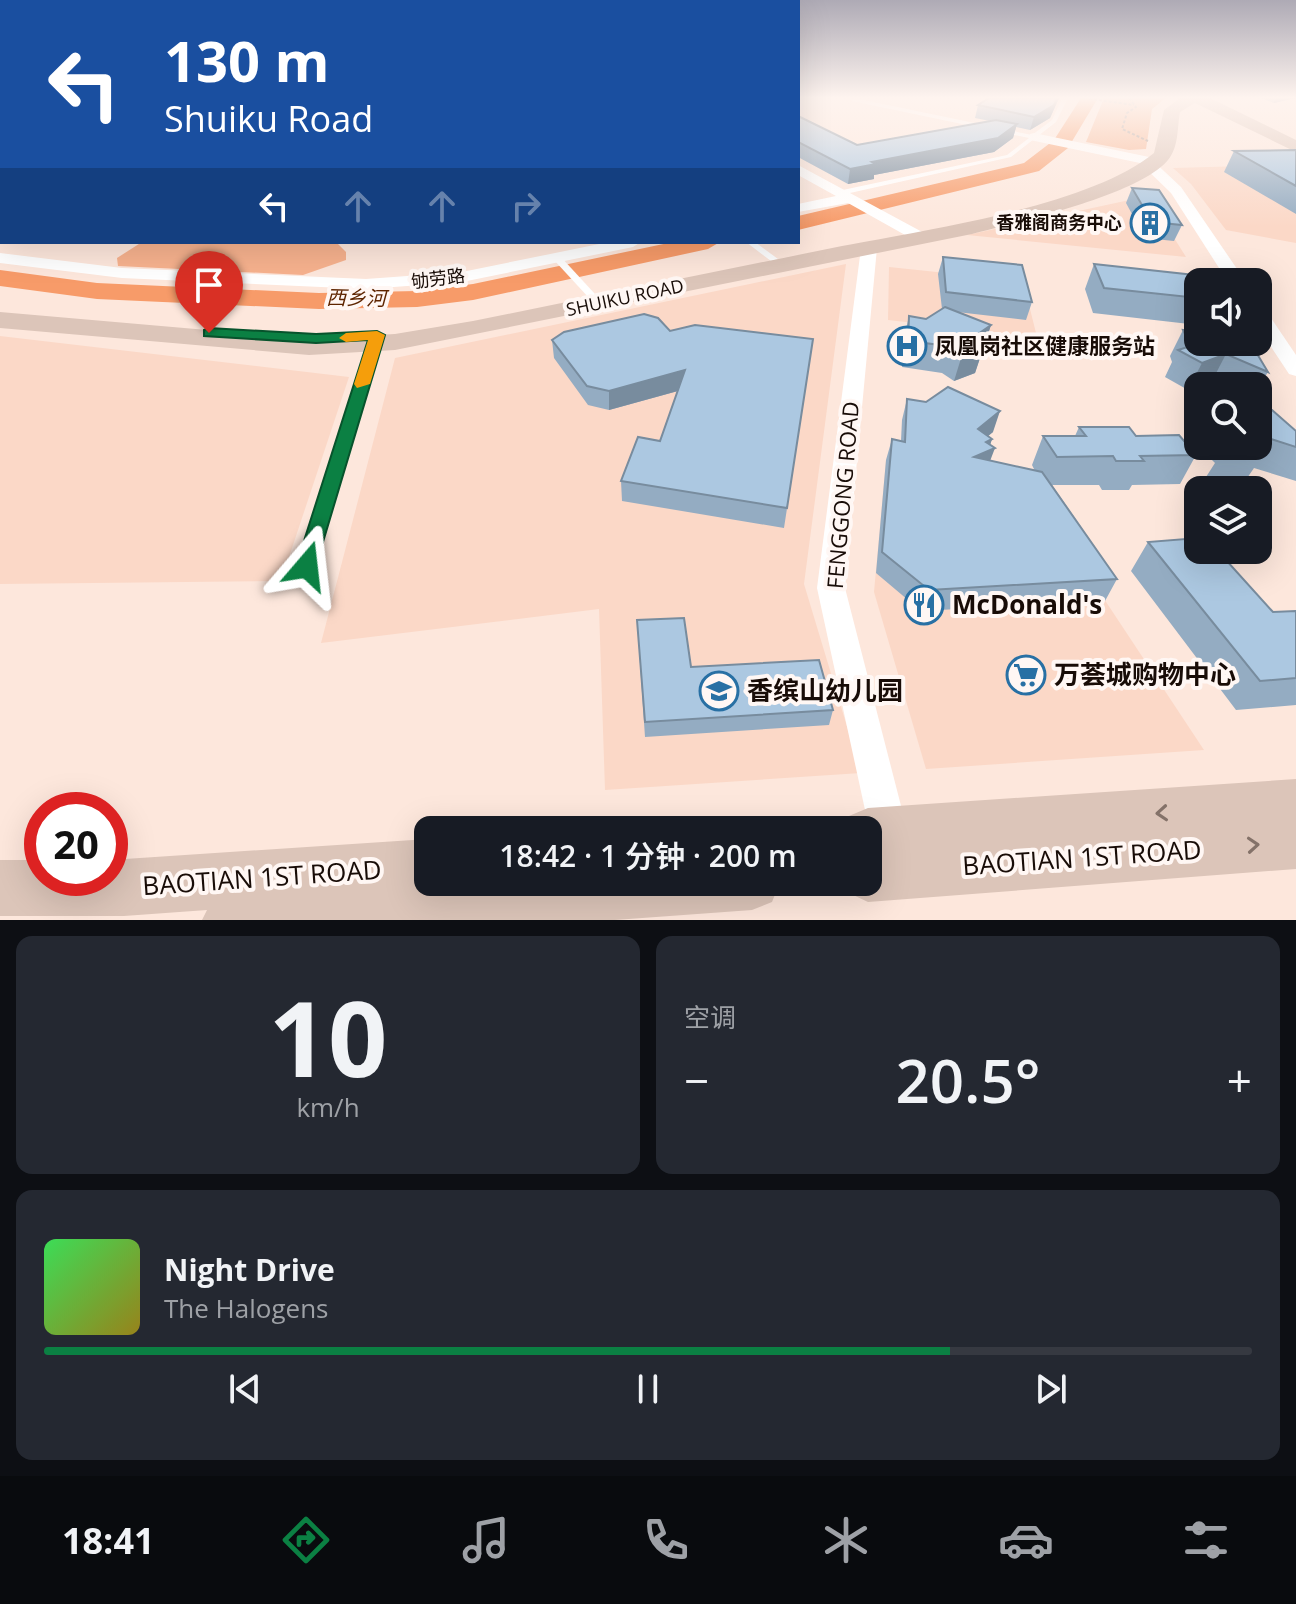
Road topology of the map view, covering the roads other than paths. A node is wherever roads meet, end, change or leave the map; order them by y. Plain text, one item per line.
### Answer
1 (1029, 141) edge
2 (1053, 141) edge
3 (1155, 141) edge
4 (1167, 141) edge
5 (1148, 156) junction
6 (800, 170) edge
7 (846, 196) junction
8 (800, 208) edge
9 (915, 234) junction
10 (626, 244) edge
11 (753, 244) edge
12 (869, 248) junction
13 (767, 254) junction
14 (0, 258) edge
15 (560, 262) junction
16 (1228, 268) edge
17 (586, 290) junction
18 (0, 312) edge
19 (0, 320) edge
20 (1272, 334) edge
21 (376, 339) junction
22 (1296, 370) edge
23 (307, 566) dead end
24 (1296, 804) edge
25 (870, 816) edge
26 (1296, 842) edge
27 (882, 846) edge
28 (882, 847) edge
29 (0, 888) edge
30 (410, 890) edge
31 (231, 920) edge

1 - 7 lane
2 - 5 street
3 - 5 main road
4 - 5 main road
5 - 9 main road, SHUIKU ROAD
5 - 16 street
6 - 7 street
7 - 8 street
7 - 9 street
9 - 12 main road, SHUIKU ROAD
9 - 13 main road, SHUIKU ROAD
10 - 15 street, 劬劳路
11 - 13 lane
12 - 21 main road, SHUIKU ROAD
12 - 25 street, FENGGONG ROAD
13 - 17 main road, SHUIKU ROAD
14 - 15 street, 劬劳路
15 - 17 lane
17 - 21 main road, SHUIKU ROAD
18 - 21 main road, SHUIKU ROAD
19 - 21 main road, SHUIKU ROAD
20 - 22 street
21 - 23 lane
24 -> 27 main road, BAOTIAN 1ST ROAD
28 -> 26 main road, BAOTIAN 1ST ROAD
29 - 30 main road, BAOTIAN 1ST ROAD
30 - 31 main road, BAOTIAN 1ST ROAD

